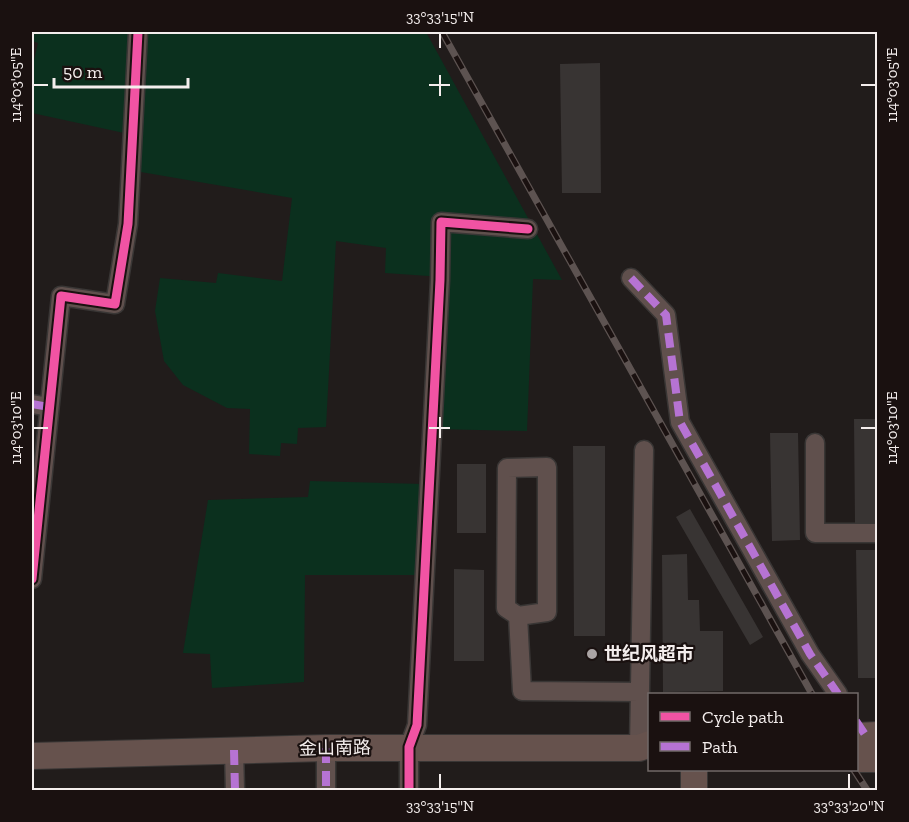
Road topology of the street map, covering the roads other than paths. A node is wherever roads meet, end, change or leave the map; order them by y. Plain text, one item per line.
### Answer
1 (138, 32) edge
2 (528, 229) dead end
3 (631, 278) dead end
4 (40, 406) edge
5 (814, 442) dead end
6 (644, 450) dead end
7 (878, 533) edge
8 (32, 579) edge
9 (518, 616) junction
10 (640, 693) junction
11 (837, 693) edge
12 (863, 737) edge
13 (409, 747) junction
14 (326, 748) junction
15 (646, 748) edge
16 (234, 750) junction
17 (32, 756) edge
18 (878, 759) edge
19 (694, 771) edge
20 (235, 790) edge
21 (326, 790) edge
22 (409, 790) edge
23 (694, 790) edge

1 - 4 street
2 - 13 street
3 - 11 street
4 - 8 street
5 - 7 street
6 - 10 street
9 - 9 street
9 - 10 street
10 - 15 street
12 - 18 main road
13 - 14 main road, 金山南路
13 - 15 main road, 金山南路
13 - 22 street
14 - 16 main road, 金山南路
14 - 21 street
16 - 17 main road, 金山南路
16 - 20 street
19 - 23 main road

